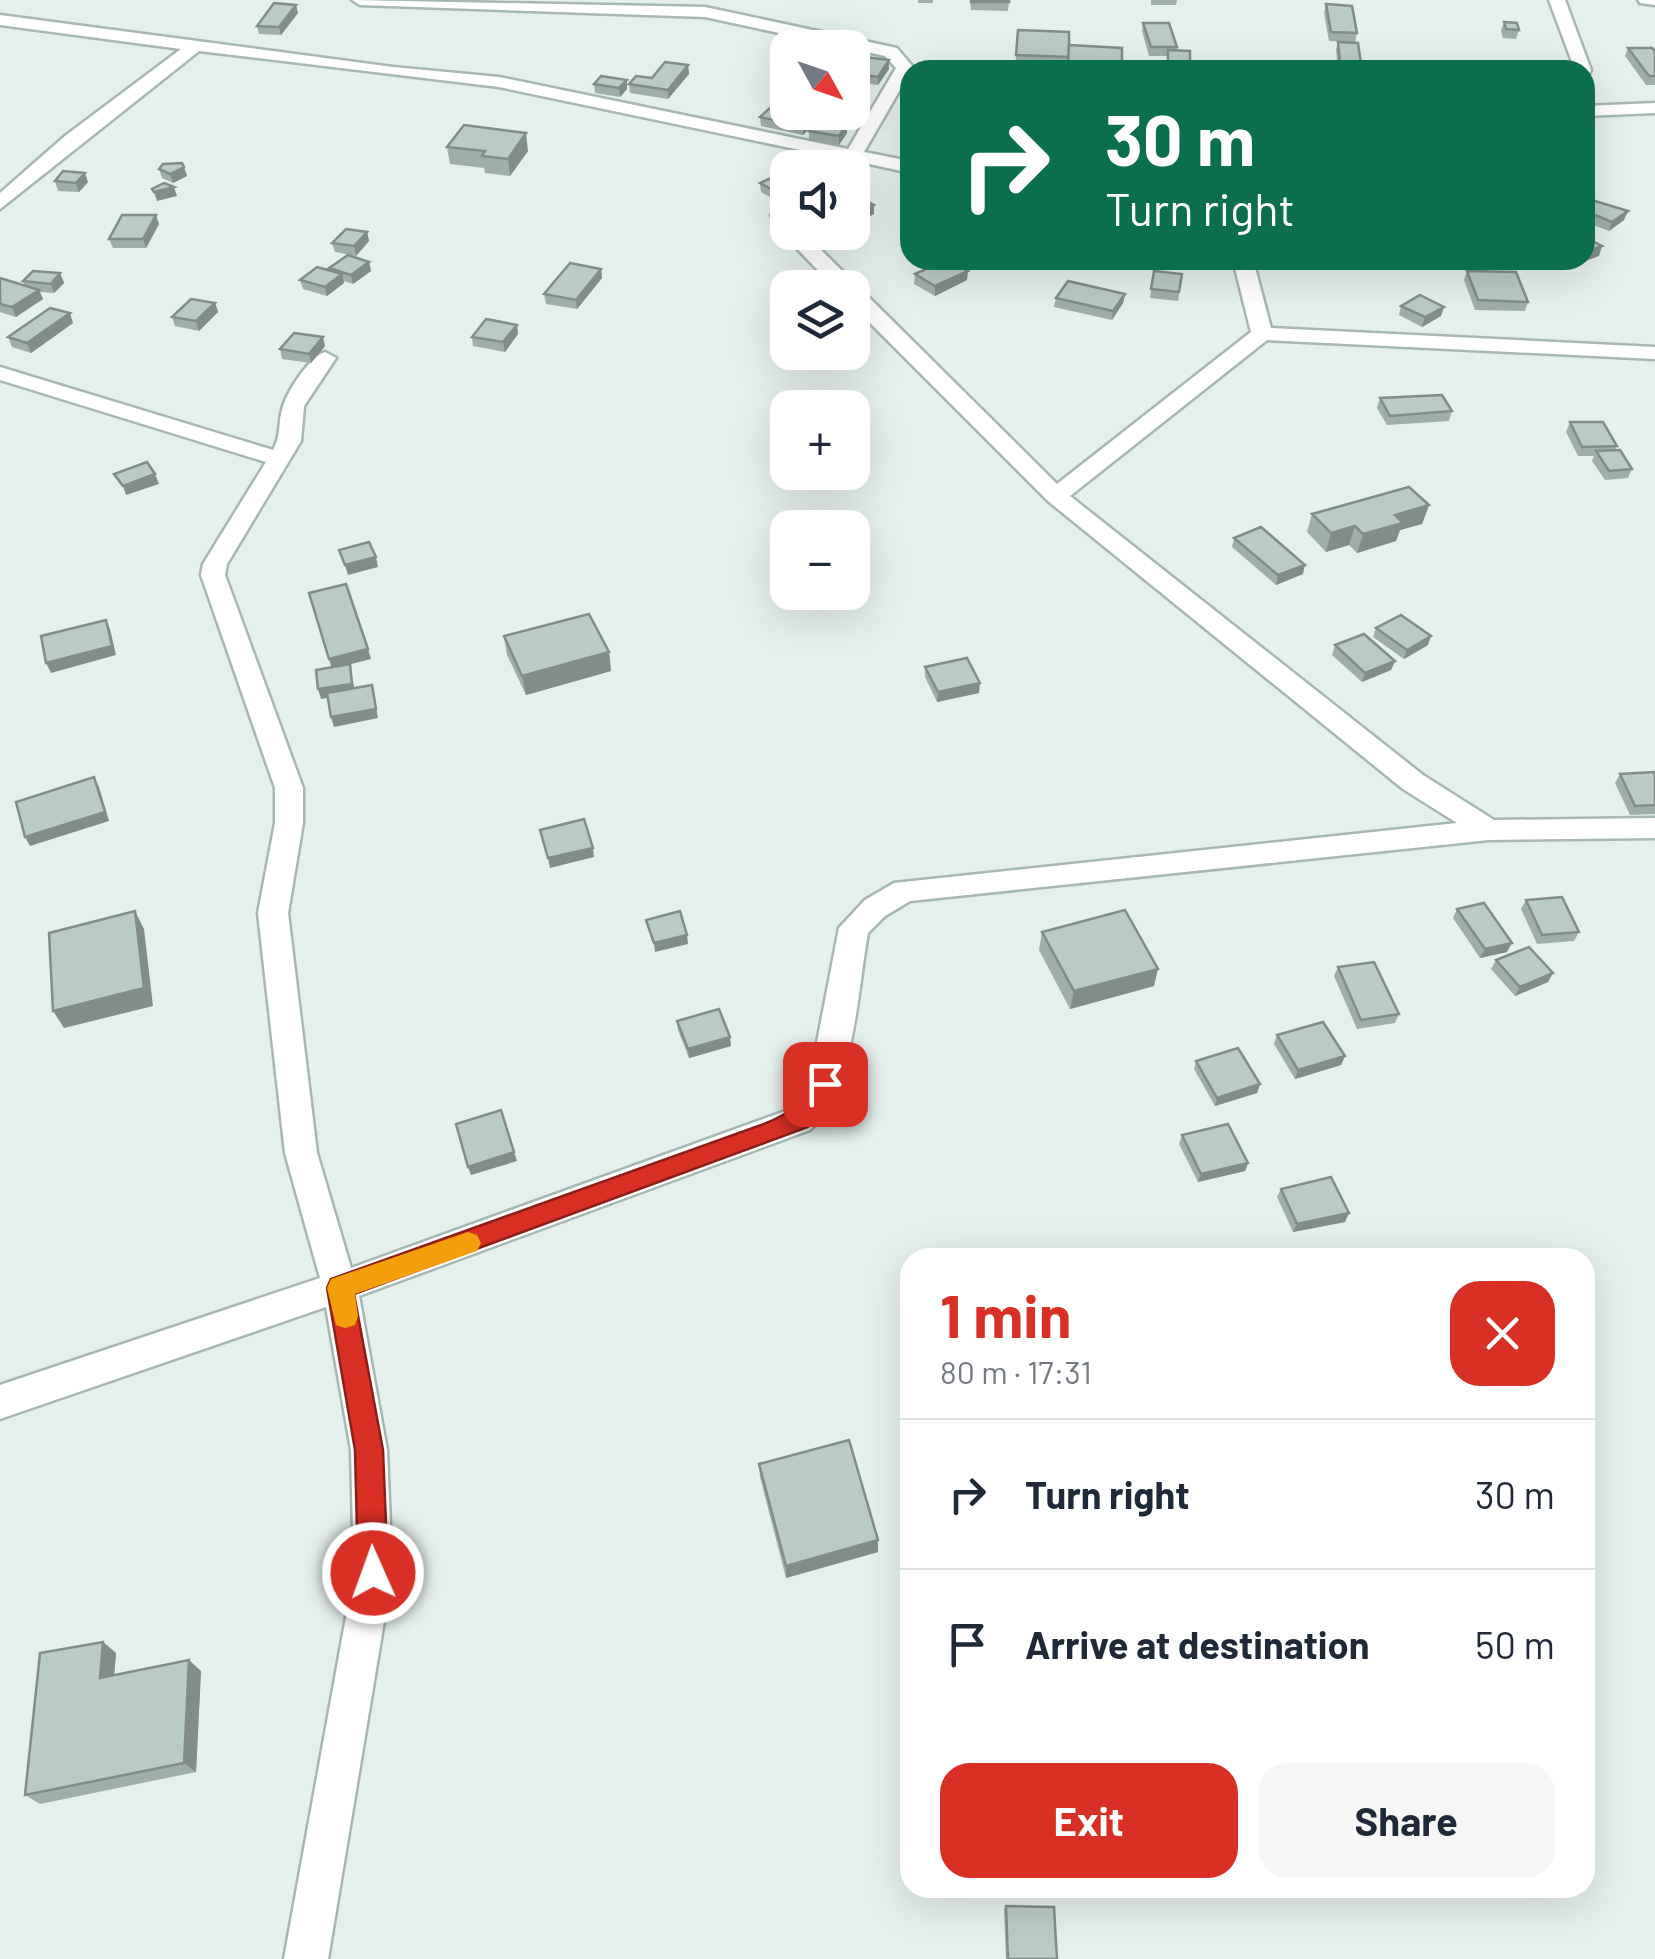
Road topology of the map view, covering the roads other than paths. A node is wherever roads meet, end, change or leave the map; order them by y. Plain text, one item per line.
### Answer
1 (360, 0) edge
2 (1557, 0) edge
3 (1646, 0) edge
4 (1655, 0) edge
5 (709, 6) edge
6 (0, 20) edge
7 (195, 46) junction
8 (902, 60) edge
9 (1579, 60) edge
10 (900, 75) edge
11 (1655, 108) edge
12 (1595, 110) edge
13 (829, 150) edge
14 (856, 150) edge
15 (870, 158) edge
16 (900, 164) edge
17 (0, 203) edge
18 (810, 250) edge
19 (829, 270) edge
20 (1246, 270) edge
21 (870, 311) edge
22 (1262, 334) junction
23 (1655, 353) edge
24 (325, 358) dead end
25 (0, 373) edge
26 (280, 459) junction
27 (1056, 496) junction
28 (1655, 828) edge
29 (1489, 830) junction
30 (340, 1288) junction
31 (0, 1402) edge
32 (306, 1959) edge

1 - 5 street
2 - 9 street
3 - 4 street
5 - 8 street
6 - 7 street
7 - 13 street
7 - 17 street
10 - 14 street
11 - 12 street
15 - 16 street
18 - 19 street
20 - 22 street
21 - 27 street
22 - 23 street
22 - 27 street
24 - 26 street
25 - 26 street
26 - 30 street
27 - 29 street
28 - 29 street
29 - 30 street
30 - 31 street
30 - 32 street

